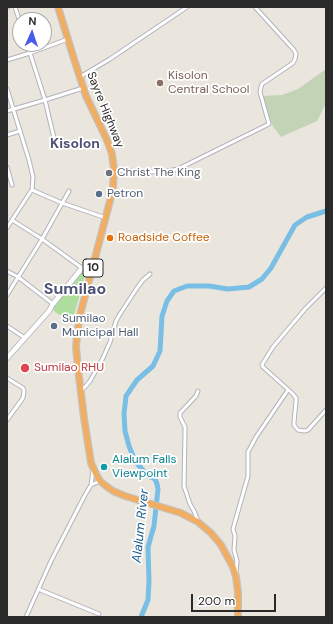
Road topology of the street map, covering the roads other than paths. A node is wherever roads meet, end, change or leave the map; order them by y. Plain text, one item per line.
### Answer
1 (58, 7) edge
2 (187, 7) edge
3 (255, 7) edge
4 (68, 39) junction
5 (30, 53) junction
6 (7, 60) edge
7 (80, 77) junction
8 (84, 88) junction
9 (7, 89) edge
10 (45, 100) junction
11 (14, 110) junction
12 (7, 112) edge
13 (20, 131) junction
14 (7, 135) edge
15 (54, 138) dead end
16 (7, 167) edge
17 (114, 170) junction
18 (12, 185) dead end
19 (32, 190) junction
20 (69, 191) dead end
21 (62, 203) junction
22 (106, 218) junction
23 (12, 220) junction
24 (7, 228) edge
25 (42, 239) junction
26 (93, 267) junction
27 (82, 268) junction
28 (7, 271) edge
29 (150, 274) dead end
30 (18, 278) junction
31 (326, 288) edge
32 (7, 295) edge
33 (53, 304) junction
34 (7, 326) edge
35 (25, 338) junction
36 (7, 358) edge
37 (7, 378) edge
38 (80, 390) junction
39 (288, 390) junction
40 (198, 391) dead end
41 (326, 410) edge
42 (7, 420) edge
43 (93, 469) junction
44 (100, 480) junction
45 (91, 485) junction
46 (198, 522) junction
47 (235, 576) junction
48 (38, 590) junction
49 (99, 614) dead end
50 (26, 617) edge
51 (238, 617) edge

1 - 4 highway, Sayre Highway / 10
2 - 7 street
3 - 17 street
4 - 5 street
4 - 7 highway, Sayre Highway / 10
5 - 6 street
5 - 10 street
7 - 8 highway, Sayre Highway / 10
8 - 10 street
8 - 17 highway, Sayre Highway / 10
9 - 11 street
10 - 11 street
10 - 15 street
11 - 12 street
11 - 13 street
13 - 14 street
13 - 19 street
16 - 18 street
17 - 22 highway, Sayre Highway / 10
19 - 21 street
19 - 23 street
20 - 21 street
21 - 22 street
21 - 25 street
22 - 26 highway, Sayre Highway / 10
23 - 24 street
23 - 25 street
25 - 27 street
25 - 30 street
26 - 27 street
26 - 38 highway, Sayre Highway / 10
27 - 33 street
28 - 30 street
29 - 38 street
30 - 32 street
30 - 33 street
31 - 39 street
33 - 35 street
34 - 35 street
35 - 36 street
37 - 42 street
38 - 43 highway, Sayre Highway / 10
39 - 41 street
39 - 47 street
40 - 46 street
43 - 44 highway, Sayre Highway / 10
43 - 45 street
44 - 45 street
44 - 46 highway, Sayre Highway / 10
45 - 48 street
46 - 47 highway, Sayre Highway / 10
47 - 51 highway, Sayre Highway / 10
48 - 49 street
48 - 50 street

